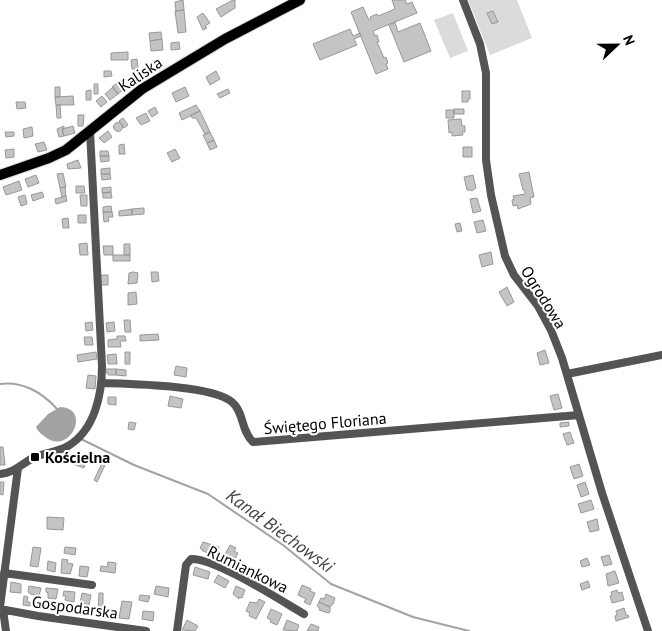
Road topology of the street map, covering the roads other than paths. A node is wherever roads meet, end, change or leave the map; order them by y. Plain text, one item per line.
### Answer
1 (300, 0) edge
2 (463, 0) edge
3 (90, 131) junction
4 (0, 175) edge
5 (662, 355) edge
6 (567, 374) junction
7 (102, 382) junction
8 (579, 415) junction
9 (18, 468) junction
10 (0, 474) edge
11 (4, 573) junction
12 (92, 585) dead end
13 (1, 608) edge
14 (304, 614) dead end
15 (6, 631) edge
16 (146, 631) edge
17 (176, 631) edge
18 (648, 631) edge

1 - 3 main road, Kaliska
2 - 6 street, Ogrodowa
3 - 4 main road, Kaliska
3 - 7 street
5 - 6 street
6 - 8 street, Ogrodowa
7 - 8 street, Świętego Floriana
7 - 9 street
8 - 18 street, Ogrodowa
9 - 10 street
9 - 11 street
11 - 12 street
11 - 13 street
13 - 15 street
13 - 16 street, Gospodarska
14 - 17 street, Rumiankowa

